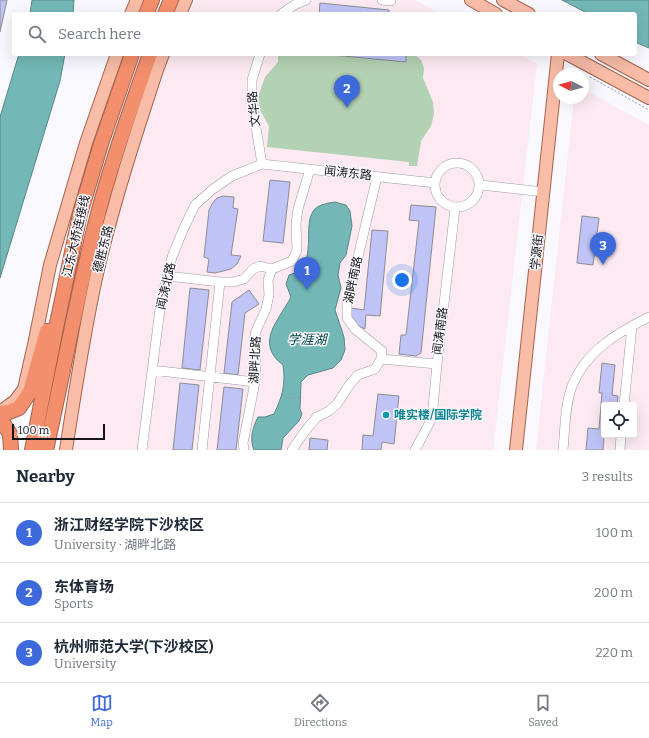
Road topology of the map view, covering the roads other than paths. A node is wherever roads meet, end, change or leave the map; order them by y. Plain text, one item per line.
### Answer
1 (137, 0) edge
2 (152, 0) edge
3 (171, 0) edge
4 (186, 0) edge
5 (306, 0) edge
6 (471, 0) edge
7 (503, 0) edge
8 (132, 12) edge
9 (147, 12) edge
10 (166, 12) edge
11 (181, 12) edge
12 (285, 12) edge
13 (492, 12) edge
14 (525, 12) edge
15 (116, 56) edge
16 (131, 56) edge
17 (149, 56) edge
18 (162, 56) edge
19 (259, 56) edge
20 (558, 56) edge
21 (566, 56) edge
22 (571, 56) edge
23 (605, 56) edge
24 (562, 68) edge
25 (649, 80) edge
26 (649, 98) edge
27 (558, 104) edge
28 (262, 164) junction
29 (310, 169) junction
30 (377, 177) junction
31 (435, 183) junction
32 (480, 185) junction
33 (544, 192) junction
34 (455, 208) junction
35 (272, 269) junction
36 (168, 276) junction
37 (220, 282) junction
38 (64, 288) junction
39 (649, 317) edge
40 (632, 326) junction
41 (381, 359) junction
42 (437, 364) junction
43 (152, 370) junction
44 (64, 372) junction
45 (210, 377) junction
46 (255, 382) junction
47 (624, 402) edge
48 (41, 407) junction
49 (0, 412) edge
50 (0, 418) edge
51 (621, 438) edge
52 (11, 450) edge
53 (23, 450) edge
54 (32, 450) edge
55 (46, 450) edge
56 (53, 450) edge
57 (66, 450) edge
58 (142, 450) edge
59 (202, 450) edge
60 (244, 450) edge
61 (292, 450) edge
62 (415, 450) edge
63 (516, 450) edge
64 (523, 450) edge
65 (564, 450) edge
66 (620, 450) edge

1 - 8 main road
2 - 9 highway
3 - 10 highway
4 - 11 main road
5 - 12 street
6 - 13 main road
7 - 14 main road
15 - 49 main road
16 - 38 highway, 江东大桥连接线
17 - 44 highway, 江东大桥连接线
18 - 57 main road, 德胜东路
19 - 28 street, 文华路
20 - 33 main road, 学源街
21 - 24 main road
22 - 26 main road
23 - 25 main road
27 - 64 main road
28 - 29 street, 闻涛东路
28 - 36 street, 闻涛北路
29 - 30 street, 闻涛东路
29 - 35 street
30 - 31 street, 闻涛东路
30 - 41 street, 湖畔南路
31 - 32 street
31 - 34 street
32 - 33 street
32 - 34 street
33 - 63 main road, 学源街
34 - 42 street, 闻涛南路
35 - 37 street
35 - 46 street, 湖畔北路
36 - 37 street
36 - 43 street, 闻涛北路
37 - 45 street
38 - 48 highway, 江东大桥连接线
38 - 49 highway
39 - 40 street
40 - 47 street
40 - 65 street
41 - 42 street
41 - 61 street
42 - 62 street, 闻涛南路
43 - 45 street
43 - 58 street, 闻涛北路
44 - 55 highway, 江东大桥连接线
44 - 56 highway, 江东大桥连接线
45 - 46 street
45 - 59 street
46 - 60 street, 湖畔北路
48 - 53 highway, 江东大桥连接线
48 - 54 highway, 江东大桥连接线
50 - 52 highway
51 - 66 street

